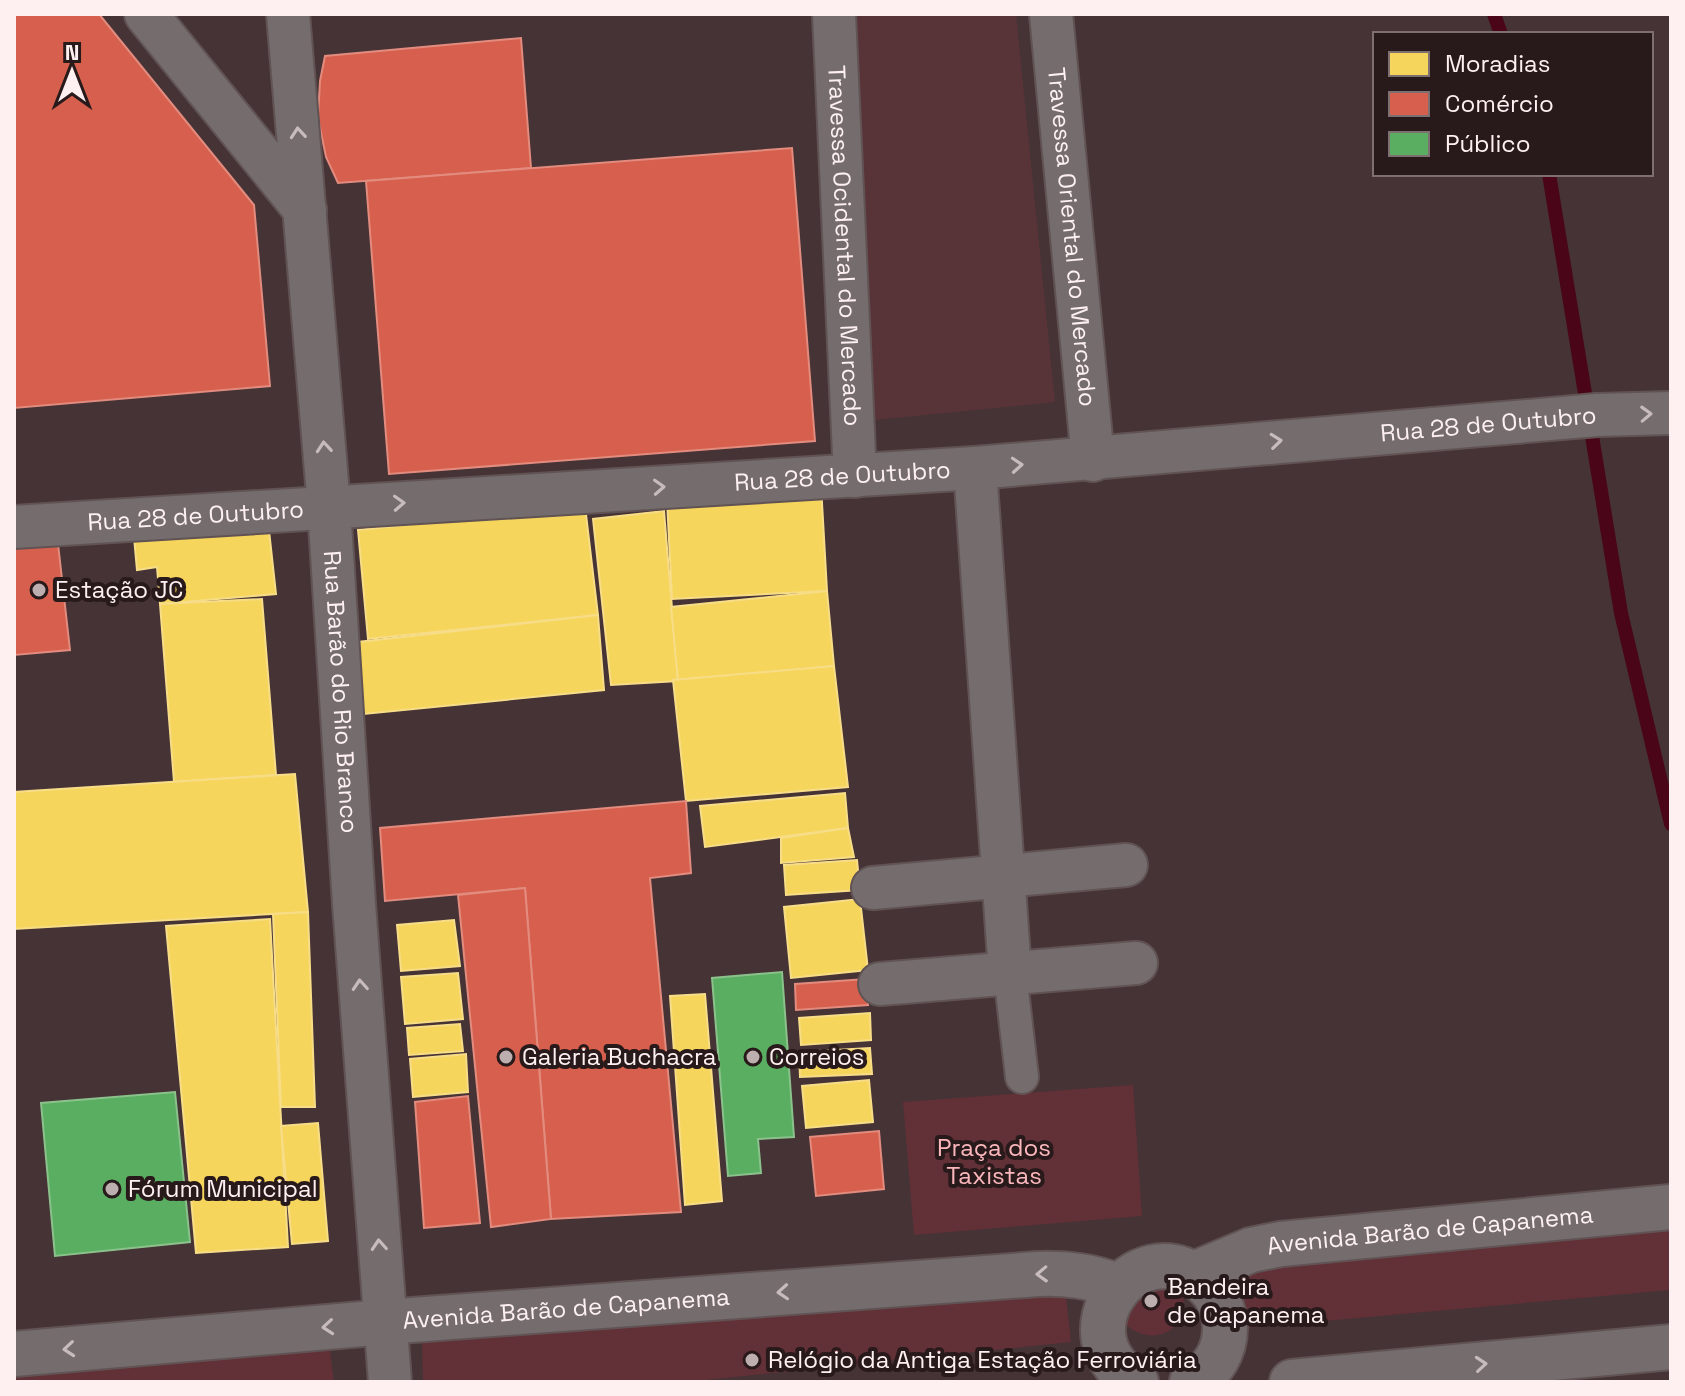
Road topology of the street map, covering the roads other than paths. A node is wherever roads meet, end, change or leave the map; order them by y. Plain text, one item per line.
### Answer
1 (146, 14) edge
2 (288, 14) edge
3 (834, 14) edge
4 (1051, 14) edge
5 (305, 210) junction
6 (1671, 413) edge
7 (1093, 460) junction
8 (975, 468) junction
9 (855, 476) junction
10 (329, 507) junction
11 (14, 527) edge
12 (1126, 865) dead end
13 (1003, 875) junction
14 (873, 888) dead end
15 (1136, 963) dead end
16 (1010, 973) junction
17 (880, 984) dead end
18 (1022, 1077) dead end
19 (1671, 1207) edge
20 (1194, 1274) junction
21 (1118, 1286) junction
22 (385, 1322) junction
23 (1671, 1347) edge
24 (14, 1354) edge
25 (1403, 1377) edge
26 (1131, 1381) edge
27 (1203, 1381) edge
28 (390, 1382) edge
29 (1292, 1382) edge

1 - 5 street
5 -> 2 street, Rua Barão do Rio Branco
3 - 9 street, Travessa Ocidental do Mercado
4 - 7 street, Travessa Oriental do Mercado
10 -> 5 street, Rua Barão do Rio Branco
7 -> 6 street, Rua 28 de Outubro
8 -> 7 street, Rua 28 de Outubro
8 - 9 street, Rua 28 de Outubro
8 - 13 street
10 -> 9 street, Rua 28 de Outubro
10 - 11 street, Rua 28 de Outubro
22 -> 10 street, Rua Barão do Rio Branco
12 - 13 street
13 - 14 street
13 - 16 street
15 - 16 street
16 - 17 street
16 - 18 street
19 - 20 street, Avenida Barão de Capanema
20 - 21 street
20 - 27 street
21 -> 22 street, Avenida Barão de Capanema
21 - 26 street
22 -> 24 street, Avenida Barão de Capanema
22 - 28 street, Rua Barão do Rio Branco
25 -> 23 street
25 - 29 street

